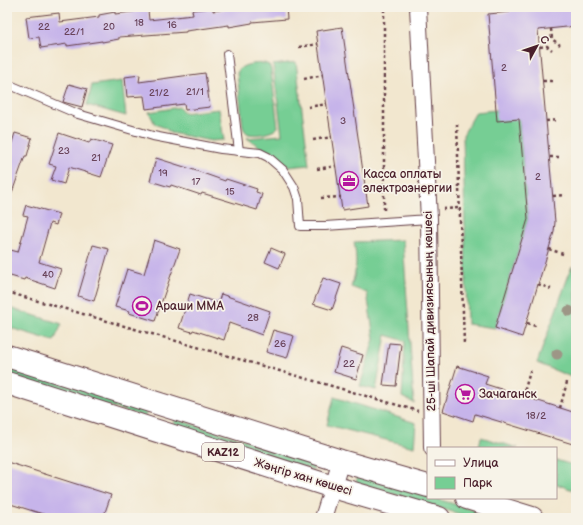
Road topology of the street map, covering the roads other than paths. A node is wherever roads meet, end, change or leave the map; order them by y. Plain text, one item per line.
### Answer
1 (418, 7) edge
2 (227, 54) dead end
3 (10, 86) dead end
4 (239, 151) junction
5 (429, 219) junction
6 (7, 356) edge
7 (7, 383) edge
8 (164, 406) junction
9 (157, 431) junction
10 (432, 447) edge
11 (341, 461) junction
12 (427, 486) edge
13 (333, 487) junction
14 (470, 499) edge
15 (323, 518) edge
16 (439, 518) edge
17 (532, 518) edge

1 - 5 street, 25-ші Шапай дивизиясының көшесі
2 - 4 lane
3 - 4 lane
4 - 5 lane
5 - 10 street, 25-ші Шапай дивизиясының көшесі
6 - 8 main road, KAZ12
7 - 9 main road, Жәңгір хан көшесі / KAZ12
8 - 9 main road
8 - 11 main road, KAZ12
9 - 13 main road, Жәңгір хан көшесі / KAZ12
11 - 12 main road, KAZ12
11 - 13 street
13 - 15 street
13 - 16 main road, Жәңгір хан көшесі / KAZ12
14 - 17 main road

